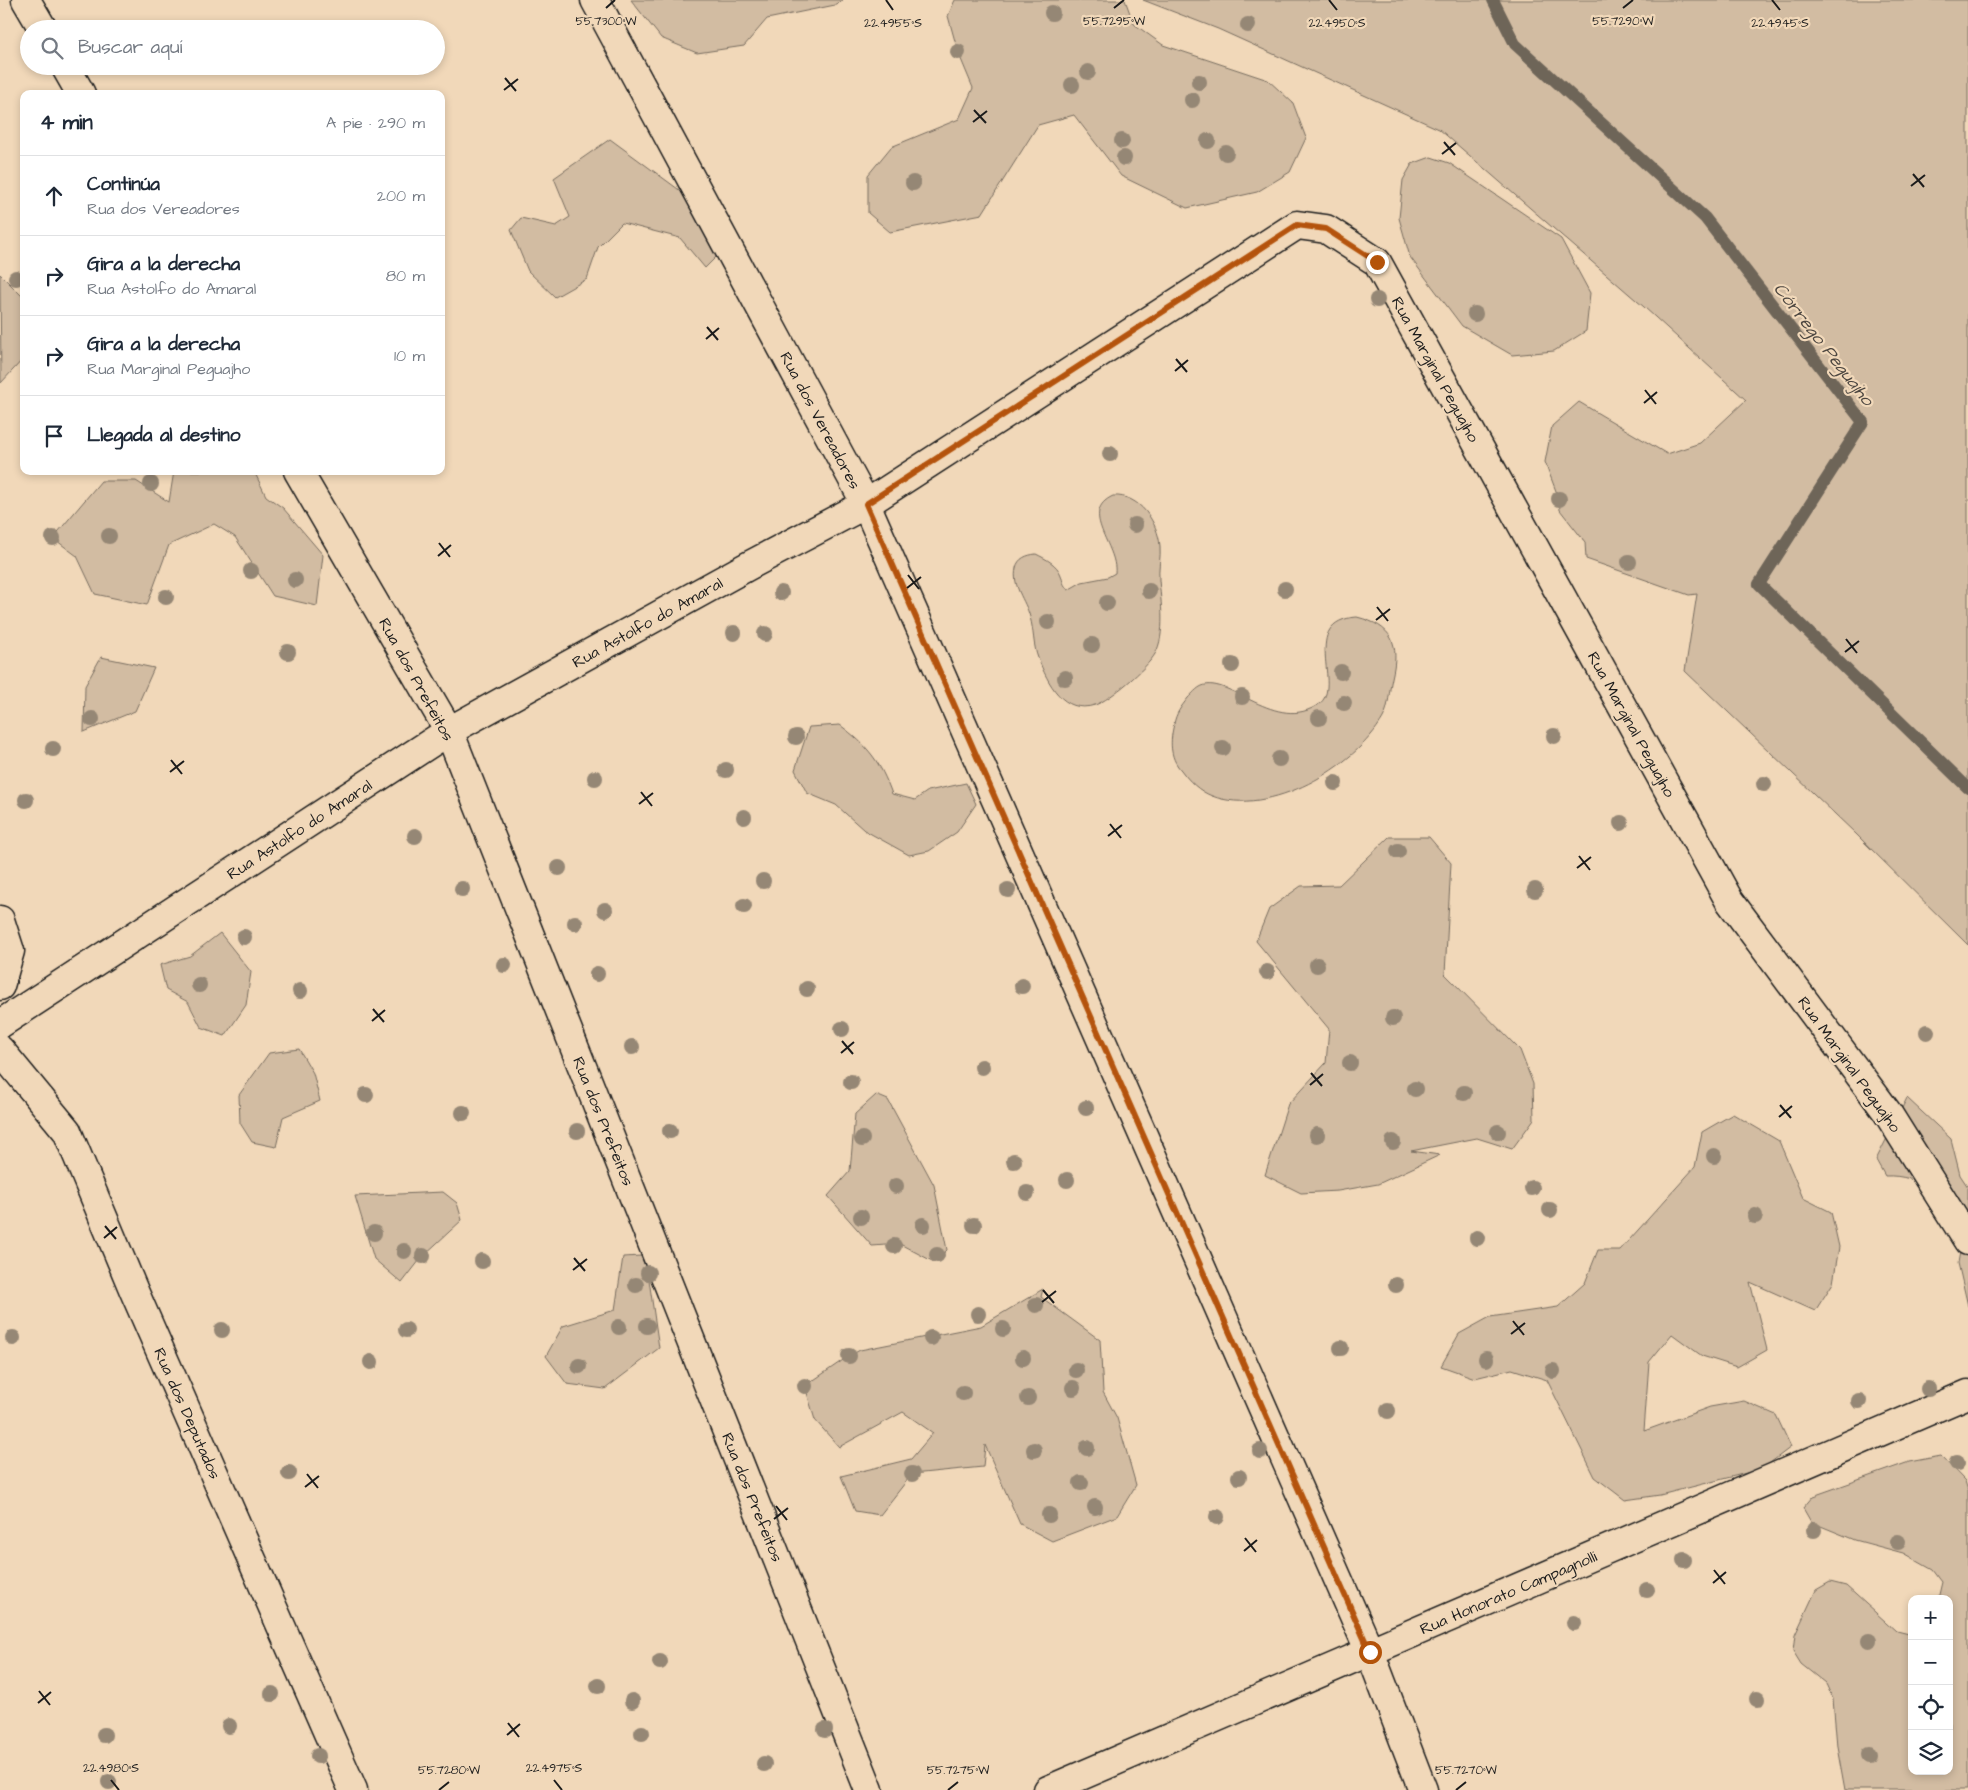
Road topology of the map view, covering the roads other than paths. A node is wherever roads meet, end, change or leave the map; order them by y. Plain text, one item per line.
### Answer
1 (26, 0) edge
2 (595, 0) edge
3 (38, 20) edge
4 (70, 75) edge
5 (78, 90) edge
6 (1297, 225) joint
7 (300, 475) edge
8 (866, 504) junction
9 (449, 731) junction
10 (0, 920) edge
11 (0, 986) edge
12 (0, 1024) edge
13 (0, 1050) edge
14 (1968, 1241) edge
15 (1968, 1394) edge
16 (1370, 1652) junction
17 (353, 1790) edge
18 (869, 1790) edge
19 (1048, 1790) edge
20 (1423, 1790) edge

1 - 3 street
2 - 8 street, Rua dos Vereadores
4 - 5 street
6 - 8 street, Rua Astolfo do Amaral
6 - 14 street, Rua Marginal Peguajho
7 - 9 street, Rua dos Prefeitos
8 - 9 street, Rua Astolfo do Amaral
8 - 16 street, Rua dos Vereadores
9 - 12 street, Rua Astolfo do Amaral
9 - 18 street, Rua dos Prefeitos
10 - 11 street
13 - 17 street, Rua dos Deputados
15 - 16 street, Rua Honorato Campagnolli
16 - 19 street, Rua Honorato Campagnolli
16 - 20 street, Rua dos Vereadores

